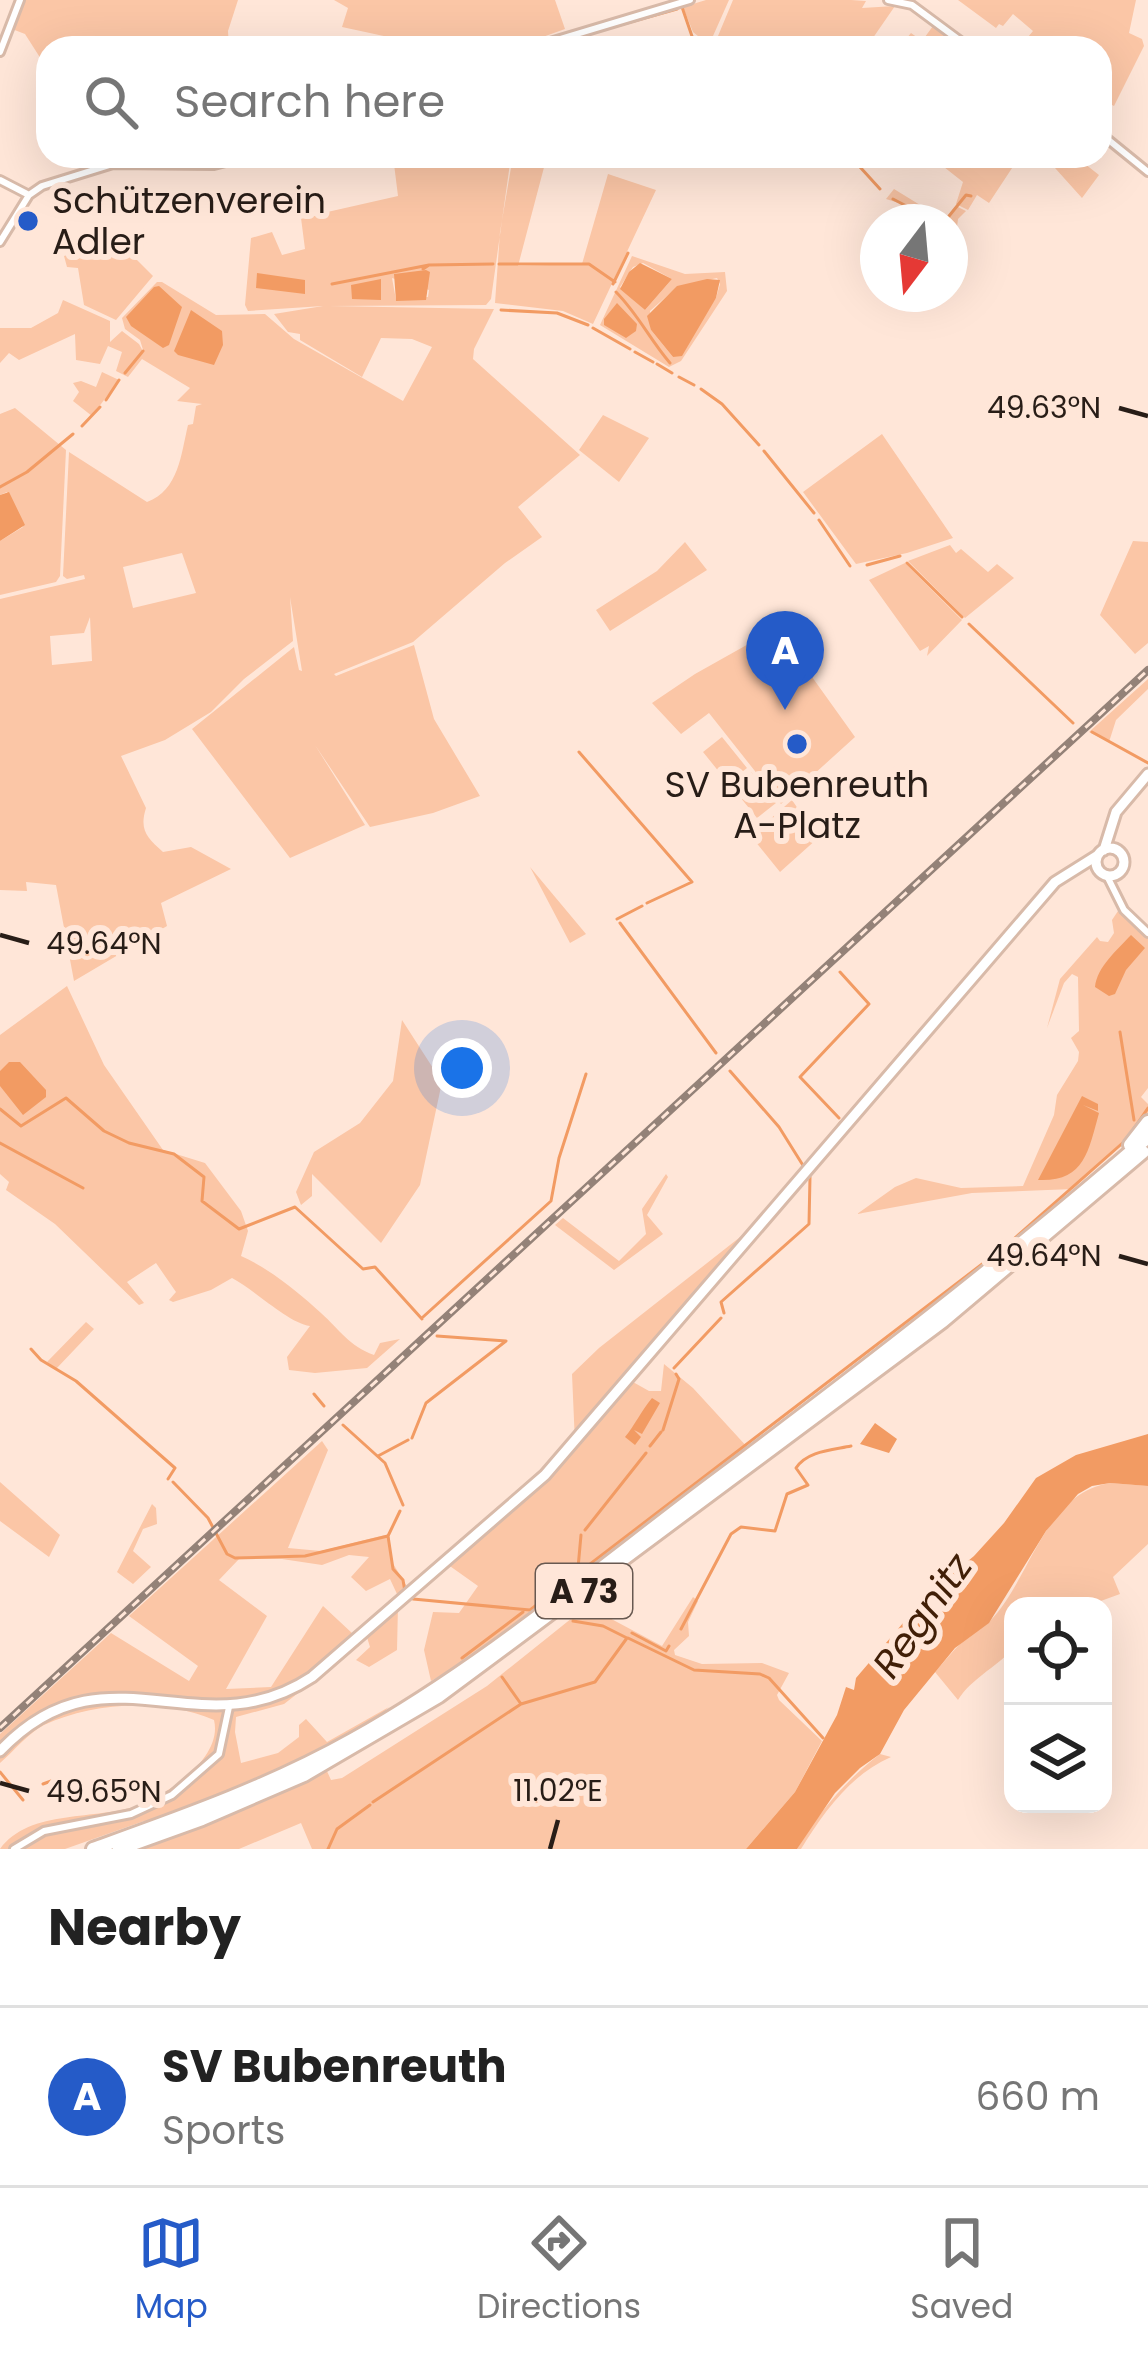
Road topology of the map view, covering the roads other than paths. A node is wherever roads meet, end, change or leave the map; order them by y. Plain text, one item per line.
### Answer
1 (20, 0) edge
2 (690, 0) edge
3 (888, 0) edge
4 (569, 36) edge
5 (954, 36) edge
6 (0, 52) edge
7 (1112, 143) edge
8 (100, 168) edge
9 (1148, 172) edge
10 (0, 181) edge
11 (29, 195) junction
12 (0, 242) edge
13 (1148, 774) edge
14 (1106, 851) junction
15 (1080, 867) junction
16 (1107, 872) junction
17 (1148, 933) edge
18 (1148, 1122) edge
19 (1148, 1137) edge
20 (1148, 1148) edge
21 (1148, 1160) edge
22 (1103, 1183) junction
23 (225, 1707) junction
24 (0, 1751) edge
25 (118, 1845) edge
26 (14, 1849) edge
27 (93, 1849) edge

1 - 6 street
2 - 4 street
3 - 5 street
7 - 9 street
8 - 11 street
10 - 11 street
11 - 12 street
13 - 14 main road
14 - 15 main road
14 - 16 main road
14 - 16 main road
15 - 16 main road
15 - 23 main road
16 - 17 street
18 - 22 highway
19 - 22 highway, A 73
20 - 22 highway, A 73
21 - 22 highway
22 - 25 highway, A 73
23 - 24 main road
23 - 26 street
25 - 27 highway, A 73

